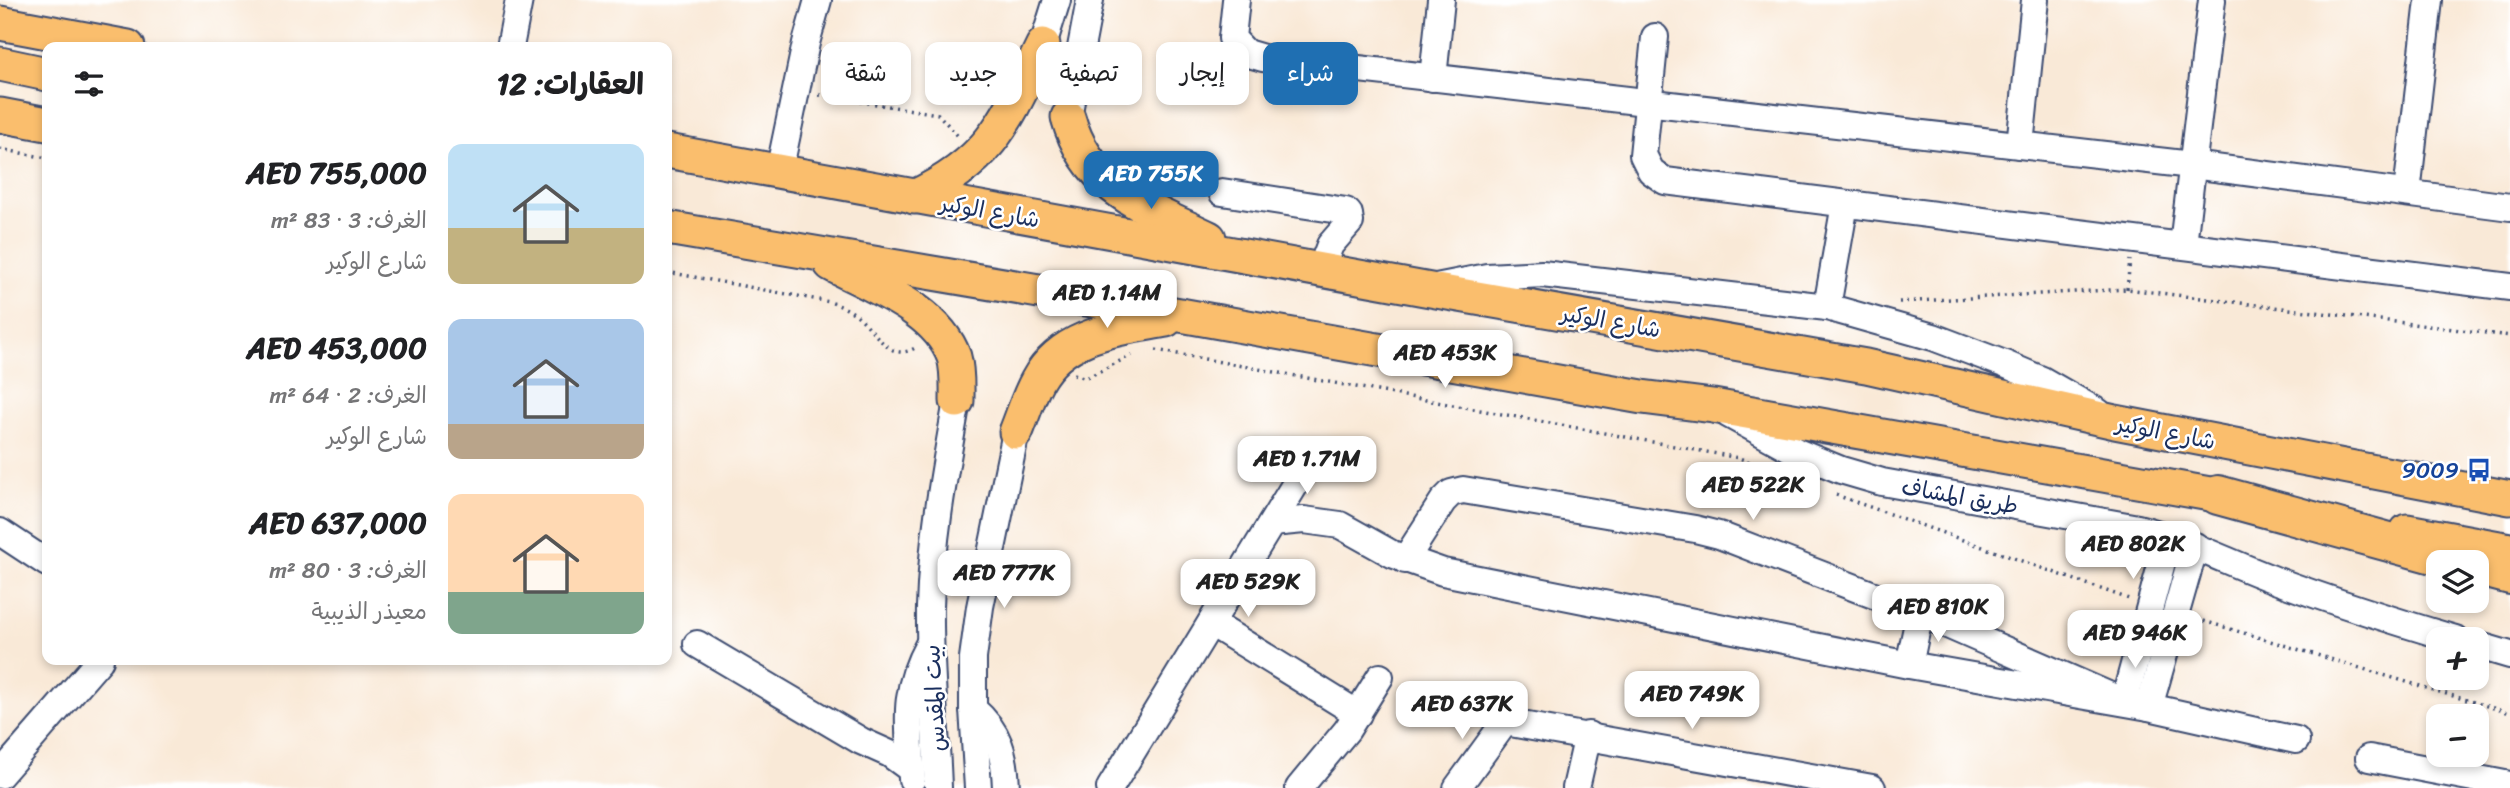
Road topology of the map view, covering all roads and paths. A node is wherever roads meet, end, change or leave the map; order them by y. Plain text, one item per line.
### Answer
1 (519, 0) edge
2 (818, 0) edge
3 (1057, 0) edge
4 (1090, 0) edge
5 (1236, 0) edge
6 (1441, 0) edge
7 (2035, 0) edge
8 (2212, 0) edge
9 (2429, 0) edge
10 (0, 23) edge
11 (1655, 37) dead end
12 (101, 42) edge
13 (511, 42) edge
14 (1044, 42) edge
15 (1036, 59) edge
16 (0, 64) edge
17 (42, 73) edge
18 (1433, 78) junction
19 (796, 91) junction
20 (1648, 103) junction
21 (0, 115) edge
22 (1068, 117) joint
23 (42, 123) edge
24 (2020, 145) junction
25 (0, 149) edge
26 (672, 152) edge
27 (42, 157) edge
28 (977, 157) junction
29 (2192, 165) junction
30 (779, 172) junction
31 (1100, 176) junction
32 (1222, 192) joint
33 (2407, 192) junction
34 (914, 197) junction
35 (1845, 204) junction
36 (2510, 207) edge
37 (672, 229) edge
38 (2183, 245) junction
39 (807, 251) junction
40 (1242, 254) junction
41 (1321, 269) junction
42 (672, 273) edge
43 (2510, 288) edge
44 (1425, 289) junction
45 (1895, 303) dead end
46 (1827, 307) junction
47 (1186, 316) junction
48 (937, 329) junction
49 (2510, 336) edge
50 (1165, 350) dead end
51 (957, 401) joint
52 (1713, 406) junction
53 (2115, 422) junction
54 (1016, 432) joint
55 (1307, 465) dead end
56 (2218, 495) junction
57 (2510, 498) edge
58 (1272, 523) junction
59 (0, 532) edge
60 (2169, 536) junction
61 (2195, 546) junction
62 (2510, 550) edge
63 (2426, 552) edge
64 (42, 560) edge
65 (1405, 560) junction
66 (2489, 569) edge
67 (2510, 575) edge
68 (2150, 606) junction
69 (2176, 612) junction
70 (1920, 613) junction
71 (1211, 623) junction
72 (2426, 631) edge
73 (930, 642) junction
74 (697, 644) dead end
75 (2489, 649) edge
76 (2510, 655) edge
77 (95, 665) edge
78 (1909, 666) junction
79 (1380, 677) dead end
80 (2137, 705) junction
81 (972, 709) junction
82 (2510, 713) edge
83 (1358, 714) junction
84 (907, 720) junction
85 (1588, 735) junction
86 (2296, 740) dead end
87 (861, 741) junction
88 (11, 750) edge
89 (2369, 758) dead end
90 (0, 775) edge
91 (912, 779) edge
92 (2510, 785) edge
93 (938, 788) edge
94 (978, 788) edge
95 (1006, 788) edge
96 (1110, 788) edge
97 (1299, 788) edge
98 (1457, 788) edge
99 (1576, 788) edge
100 (1872, 788) edge

1 - 13 street
2 - 19 street
3 - 14 street
4 - 22 street
5 - 18 street
6 - 18 street
7 - 24 street
8 - 29 street
9 - 33 street
10 - 12 main road
11 - 20 street
15 - 28 main road
16 - 17 main road
18 - 20 street
19 - 28 path
19 - 30 street
20 - 24 street
20 - 35 street
21 - 23 main road
22 - 31 main road
24 - 29 street
25 - 27 path
26 - 30 main road, شارع الوكير
28 - 34 main road
29 - 33 street
29 - 38 street
30 - 34 main road, شارع الوكير
31 - 32 path
31 - 40 main road
32 - 41 street
33 - 36 street
34 - 40 main road, شارع الوكير
35 - 38 street
35 - 46 street
37 - 39 main road
38 - 43 street
39 - 47 main road
39 - 48 main road
40 - 41 main road, شارع الوكير
41 - 44 main road, شارع الوكير
42 - 48 path
44 - 46 street
44 - 53 main road, شارع الوكير
45 - 49 path
46 - 53 street
47 - 52 main road
47 - 54 main road
48 - 51 main road
50 - 68 path
51 - 73 street, بيت المقدس
52 - 56 main road
52 - 60 street, طريق المشاف
53 - 57 main road, شارع الوكير
54 - 81 street, بيت المقدس
55 - 58 street
56 - 62 main road
56 - 63 highway
58 - 65 street
58 - 71 street
59 - 64 street
60 - 61 street, طريق المشاف
60 - 68 street
61 - 69 street
61 - 72 street, طريق المشاف
65 - 70 street
65 - 78 street
66 - 67 highway
68 - 80 street
69 - 80 street
69 - 82 path
70 - 78 street
70 - 80 street
71 - 83 street
71 - 96 street
73 - 84 street
73 - 93 street, بيت المقدس
74 - 87 street
75 - 76 street
77 - 88 street
78 - 80 street
79 - 83 street
80 - 86 street
81 - 94 street, بيت المقدس
81 - 95 street, بيت المقدس
83 - 97 street
84 - 87 street
84 - 91 street
85 - 98 street
85 - 99 street
85 - 100 street
87 - 91 street
88 - 90 street
89 - 92 street

